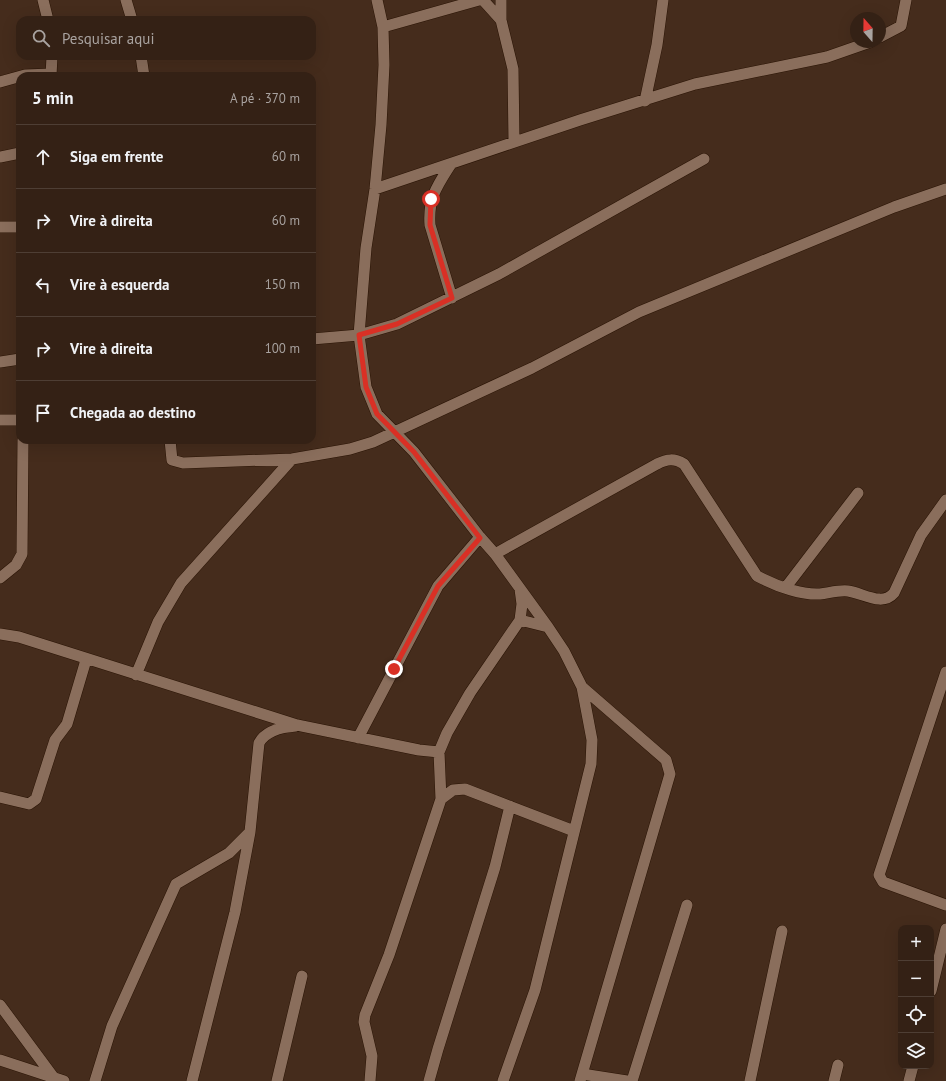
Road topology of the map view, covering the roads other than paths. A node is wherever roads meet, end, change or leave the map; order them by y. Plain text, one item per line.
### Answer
1 (43, 0) edge
2 (126, 0) edge
3 (377, 0) edge
4 (479, 0) edge
5 (483, 0) edge
6 (501, 0) edge
7 (663, 0) edge
8 (906, 0) edge
9 (47, 16) edge
10 (131, 16) edge
11 (501, 20) junction
12 (383, 27) junction
13 (886, 34) edge
14 (853, 48) edge
15 (52, 60) edge
16 (142, 60) edge
17 (51, 72) edge
18 (143, 72) edge
19 (16, 78) edge
20 (0, 82) edge
21 (644, 101) junction
22 (514, 142) junction
23 (16, 155) edge
24 (0, 157) edge
25 (704, 159) dead end
26 (451, 164) junction
27 (375, 189) junction
28 (946, 189) edge
29 (0, 227) edge
30 (16, 227) edge
31 (452, 298) junction
32 (359, 335) junction
33 (316, 339) edge
34 (16, 360) edge
35 (0, 362) edge
36 (0, 420) edge
37 (16, 420) edge
38 (394, 432) junction
39 (23, 444) edge
40 (170, 444) edge
41 (292, 459) junction
42 (858, 493) dead end
43 (946, 500) edge
44 (480, 538) junction
45 (496, 554) junction
46 (0, 578) edge
47 (786, 587) junction
48 (520, 588) junction
49 (520, 620) junction
50 (548, 627) junction
51 (0, 634) edge
52 (86, 660) junction
53 (946, 672) edge
54 (136, 675) junction
55 (582, 687) junction
56 (297, 725) junction
57 (358, 738) junction
58 (439, 752) junction
59 (0, 797) edge
60 (441, 799) junction
61 (510, 806) junction
62 (574, 831) junction
63 (250, 832) junction
64 (687, 905) dead end
65 (946, 905) edge
66 (946, 929) edge
67 (782, 931) dead end
68 (302, 976) dead end
69 (934, 979) edge
70 (0, 1005) edge
71 (0, 1060) edge
72 (838, 1065) dead end
73 (912, 1069) edge
74 (581, 1078) edge
75 (60, 1080) edge
76 (95, 1081) edge
77 (192, 1081) edge
78 (277, 1081) edge
79 (370, 1081) edge
80 (429, 1081) edge
81 (503, 1081) edge
82 (627, 1081) edge
83 (632, 1081) edge
84 (750, 1081) edge
85 (834, 1081) edge
86 (909, 1081) edge

1 - 9 street
2 - 10 street
3 - 12 street
4 - 12 street
5 - 11 street
6 - 11 street
7 - 21 street
8 - 13 street
11 - 22 street
12 - 27 street
14 - 21 street
15 - 17 street
16 - 18 street
19 - 20 street
21 - 22 street
22 - 26 street
23 - 24 street
25 - 31 street
26 - 27 street
26 - 31 street
27 - 32 street
28 - 38 street
29 - 30 street
31 - 32 street
32 - 33 street
32 - 38 street
34 - 35 street
36 - 37 street
38 - 41 street
38 - 44 street
39 - 46 street
40 - 41 street
41 - 54 street
42 - 47 street
43 - 47 street
44 - 45 street
44 - 57 street
45 - 47 street
45 - 48 street
48 - 49 street
48 - 50 street
49 - 50 street
49 - 58 street
50 - 55 street
51 - 52 street
52 - 54 street
52 - 59 street
53 - 65 street
54 - 56 street
55 - 62 street
55 - 74 street
56 - 57 street
56 - 63 street
57 - 58 street
58 - 60 street
60 - 61 street
60 - 79 street
61 - 62 street
61 - 80 street
62 - 81 street
63 - 76 street
63 - 77 street
64 - 83 street
66 - 69 street
67 - 84 street
68 - 78 street
70 - 75 street
71 - 75 street
72 - 85 street
73 - 86 street
74 - 82 street

